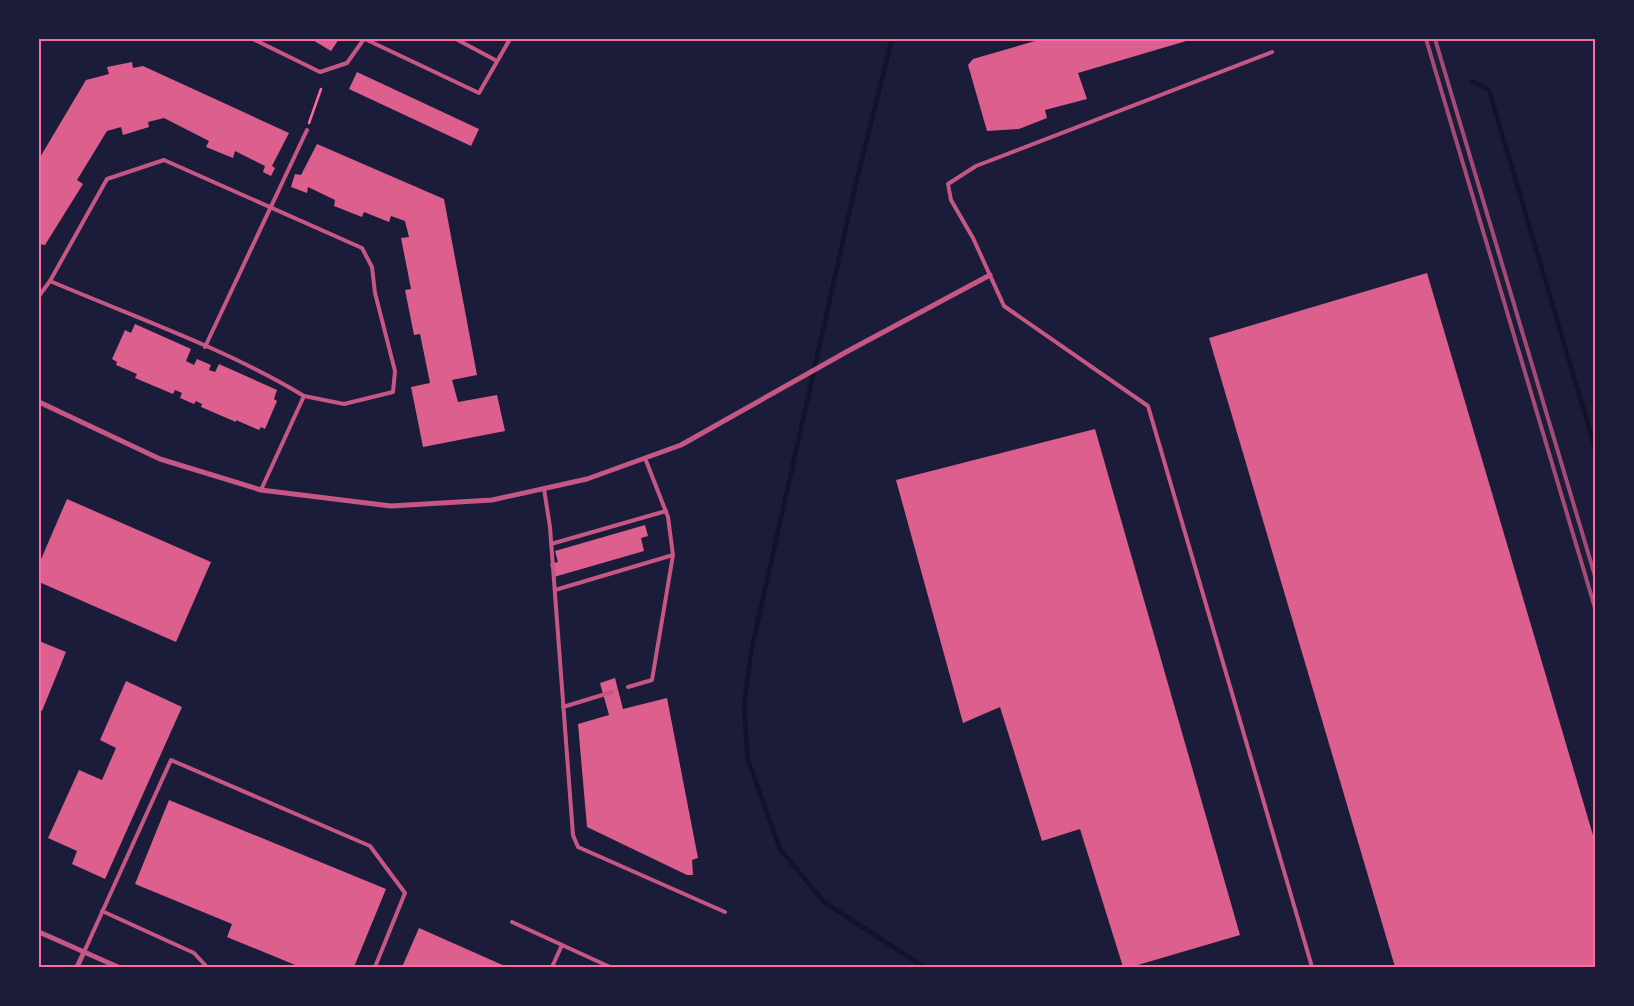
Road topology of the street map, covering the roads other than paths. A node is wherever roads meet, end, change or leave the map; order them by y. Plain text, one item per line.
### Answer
1 (253, 39) edge
2 (365, 39) edge
3 (456, 39) edge
4 (510, 39) edge
5 (1272, 52) dead end
6 (497, 61) junction
7 (307, 130) road end
8 (271, 206) junction
9 (990, 276) junction
10 (50, 281) junction
11 (39, 296) edge
12 (205, 347) junction
13 (304, 396) junction
14 (39, 402) edge
15 (645, 458) junction
16 (544, 489) junction
17 (261, 490) junction
18 (666, 511) junction
19 (551, 544) junction
20 (674, 555) junction
21 (555, 590) junction
22 (628, 687) dead end
23 (612, 692) dead end
24 (563, 706) junction
25 (102, 911) junction
26 (725, 912) dead end
27 (512, 922) dead end
28 (39, 932) edge
29 (562, 945) junction
30 (84, 952) junction
31 (610, 966) edge
32 (77, 967) edge
33 (118, 967) edge
34 (207, 967) edge
35 (375, 967) edge
36 (552, 967) edge
37 (1312, 967) edge

1 - 2 lane
2 - 6 lane
3 - 6 lane
4 - 6 lane
5 - 9 lane
7 - 8 lane
8 - 10 lane
8 - 12 lane
8 - 13 lane
9 - 15 street
9 - 37 lane
10 - 11 lane
10 - 12 lane
12 - 13 lane
13 - 17 lane
14 - 17 street
15 - 16 street
15 - 18 lane
16 - 17 street
16 - 19 lane
18 - 19 lane
18 - 20 lane
19 - 21 lane
20 - 21 lane
20 - 22 lane
21 - 24 lane
23 - 24 lane
24 - 26 lane
25 - 30 lane
25 - 34 lane
25 - 35 lane
27 - 29 lane
28 - 30 street
29 - 31 lane
29 - 36 lane
30 - 32 street
30 - 33 street

